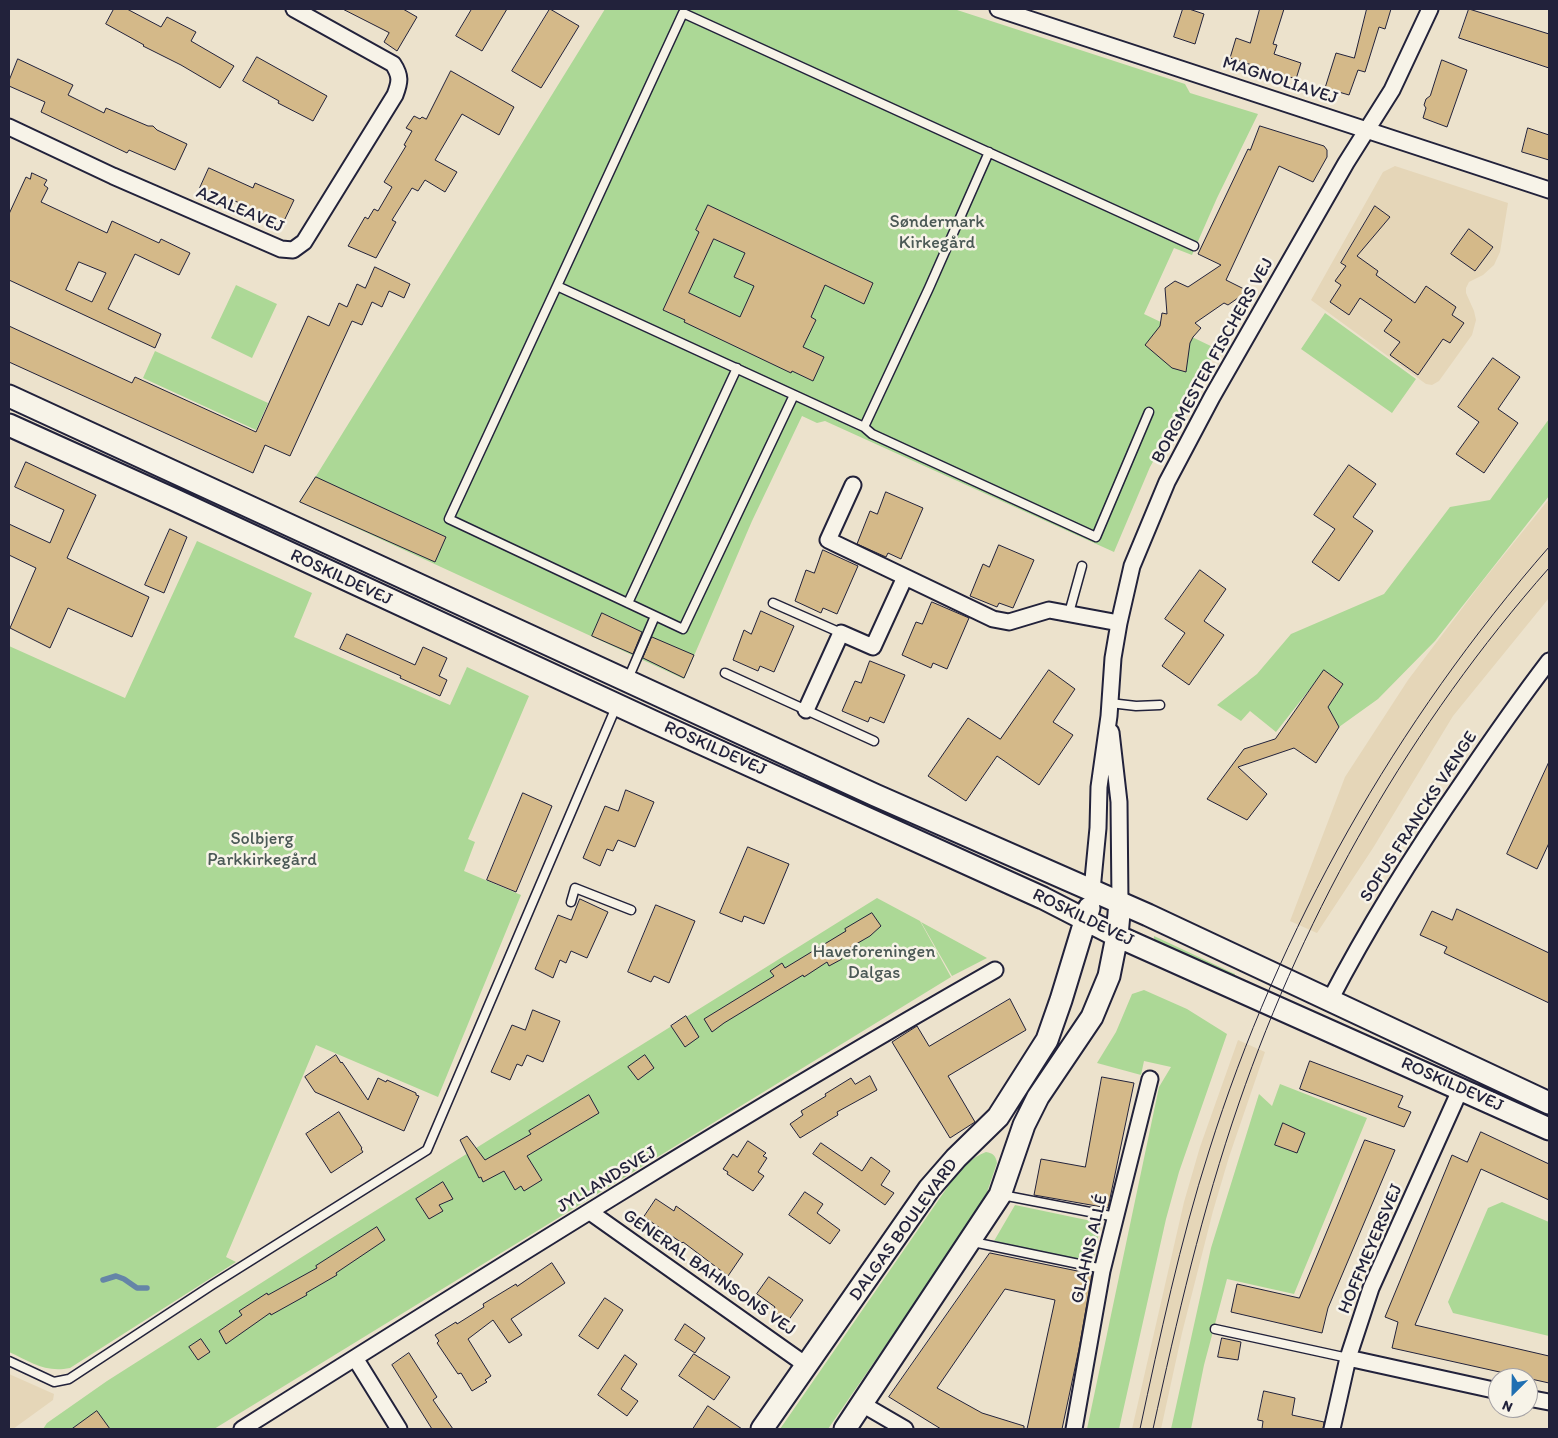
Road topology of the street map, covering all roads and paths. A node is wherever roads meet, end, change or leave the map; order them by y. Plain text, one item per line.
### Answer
1 (294, 9) edge
2 (998, 9) edge
3 (1430, 9) edge
4 (9, 127) edge
5 (1367, 130) junction
6 (989, 152) junction
7 (1549, 190) edge
8 (1194, 246) dead end
9 (557, 286) junction
10 (737, 368) junction
11 (794, 395) junction
12 (9, 396) edge
13 (1149, 412) dead end
14 (9, 426) edge
15 (864, 427) junction
16 (128, 452) junction
17 (117, 474) junction
18 (186, 478) junction
19 (853, 485) dead end
20 (175, 500) junction
21 (1082, 566) dead end
22 (905, 577) junction
23 (628, 603) junction
24 (773, 603) dead end
25 (1069, 613) junction
26 (655, 616) junction
27 (1119, 623) junction
28 (841, 633) junction
29 (1549, 660) edge
30 (725, 672) dead end
31 (628, 681) junction
32 (617, 705) junction
33 (1160, 705) dead end
34 (806, 710) junction
35 (1110, 710) junction
36 (874, 741) dead end
37 (1092, 890) junction
38 (571, 902) dead end
39 (1120, 902) junction
40 (631, 910) dead end
41 (1086, 920) junction
42 (1117, 936) junction
43 (995, 970) dead end
44 (1330, 1000) junction
45 (1317, 1025) junction
46 (1150, 1079) dead end
47 (1461, 1088) junction
48 (1549, 1103) edge
49 (1549, 1129) edge
50 (1000, 1195) junction
51 (590, 1212) junction
52 (1116, 1217) junction
53 (970, 1241) junction
54 (1103, 1269) junction
55 (1215, 1329) dead end
56 (355, 1358) junction
57 (1348, 1358) junction
58 (9, 1361) edge
59 (806, 1365) junction
60 (1488, 1389) edge
61 (862, 1404) junction
62 (242, 1429) edge
63 (399, 1429) edge
64 (762, 1429) edge
65 (845, 1429) edge
66 (905, 1429) edge
67 (1074, 1429) edge
68 (1332, 1429) edge

1 - 4 street, AZALEAVEJ
2 - 5 street, MAGNOLIAVEJ
3 - 5 street, BORGMESTER FISCHERS VEJ
5 - 7 street, MAGNOLIAVEJ
5 - 27 street, BORGMESTER FISCHERS VEJ
6 - 8 lane
6 - 9 lane
6 - 15 lane
9 - 10 lane
9 - 23 lane
10 - 11 lane
10 - 23 lane
11 - 15 lane
11 - 26 lane
12 - 16 street, ROSKILDEVEJ
13 - 15 lane
14 - 17 street, ROSKILDEVEJ
16 - 17 street
16 - 18 street, ROSKILDEVEJ
17 - 20 street, ROSKILDEVEJ
18 - 20 street
18 - 31 street, ROSKILDEVEJ
19 - 22 street
20 - 32 street, ROSKILDEVEJ
21 - 25 lane
22 - 25 street
22 - 28 street
23 - 26 lane
24 - 28 lane
25 - 27 street
26 - 31 lane
27 - 35 street, BORGMESTER FISCHERS VEJ
28 - 34 street
29 - 44 street, SOFUS FRANCKS VÆNGE
30 - 34 lane
31 - 32 street
31 - 37 street, ROSKILDEVEJ
32 - 41 street, ROSKILDEVEJ
32 - 58 lane
33 - 35 lane
34 - 36 lane
35 - 37 street, BORGMESTER FISCHERS VEJ
35 - 39 street, BORGMESTER FISCHERS VEJ
37 - 39 street, ROSKILDEVEJ
37 - 41 street, DALGAS BOULEVARD
38 - 40 lane
39 - 42 street
39 - 44 street, ROSKILDEVEJ
41 - 42 street, ROSKILDEVEJ
41 - 59 street, DALGAS BOULEVARD
42 - 45 street, ROSKILDEVEJ
42 - 50 street
43 - 51 street, JYLLANDSVEJ
44 - 45 street
44 - 48 street, ROSKILDEVEJ
45 - 47 street, ROSKILDEVEJ
46 - 52 street, GLAHNS ALLÉ
47 - 49 street, ROSKILDEVEJ
47 - 57 street, HOFFMEYERSVEJ
50 - 52 lane
50 - 53 street
51 - 56 street, JYLLANDSVEJ
51 - 59 street, GENERAL BAHNSONS VEJ
52 - 54 street, GLAHNS ALLÉ
53 - 54 lane
53 - 61 street
54 - 67 street, GLAHNS ALLÉ
55 - 57 lane
56 - 62 street, JYLLANDSVEJ
56 - 63 street
57 - 60 street
57 - 68 street, HOFFMEYERSVEJ
59 - 64 street, DALGAS BOULEVARD
61 - 65 street
61 - 66 street

